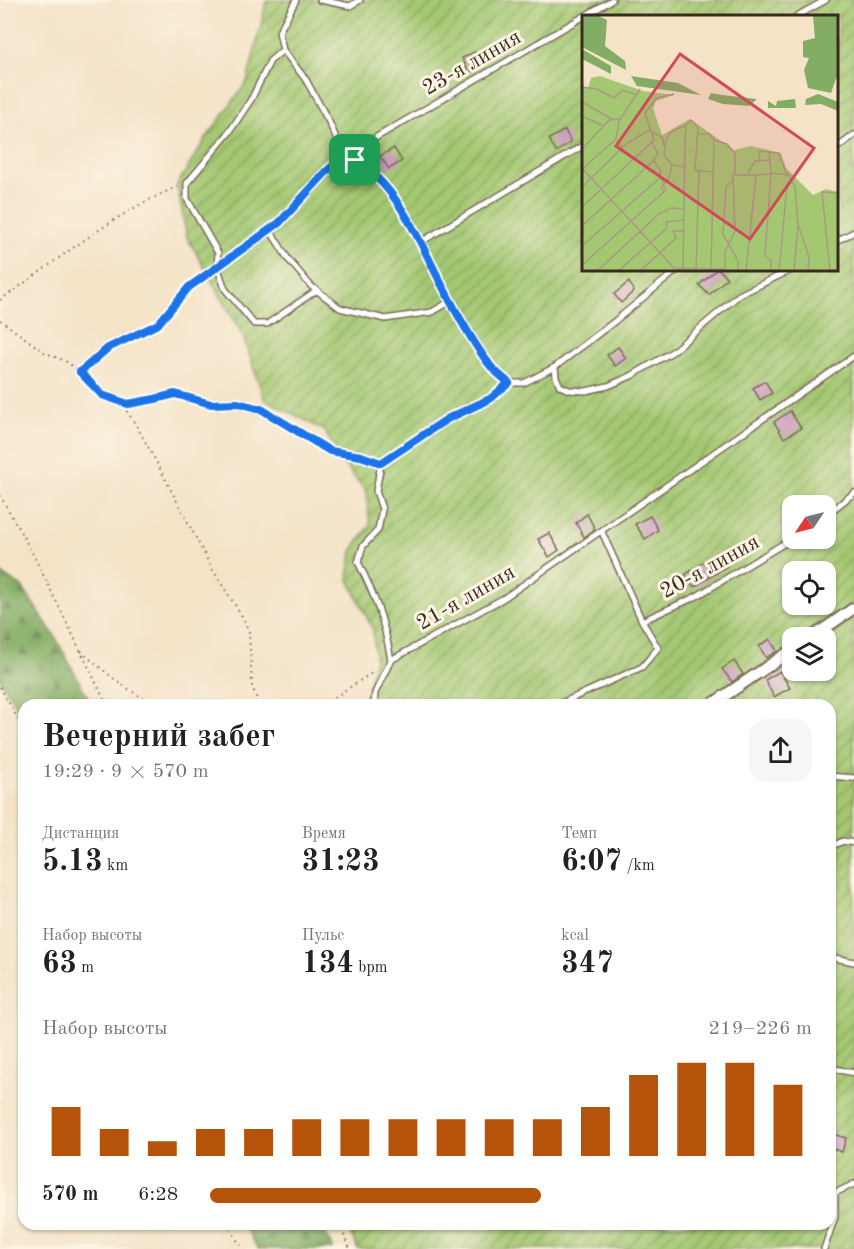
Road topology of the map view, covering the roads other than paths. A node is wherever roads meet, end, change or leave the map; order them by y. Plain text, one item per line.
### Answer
1 (296, 0) edge
2 (320, 0) edge
3 (360, 0) edge
4 (612, 0) edge
5 (826, 0) edge
6 (586, 15) edge
7 (798, 15) edge
8 (582, 17) edge
9 (283, 50) junction
10 (854, 135) edge
11 (839, 146) edge
12 (582, 147) edge
13 (344, 156) junction
14 (355, 160) junction
15 (270, 230) junction
16 (854, 231) edge
17 (839, 239) edge
18 (421, 242) junction
19 (217, 266) junction
20 (675, 272) edge
21 (787, 272) edge
22 (317, 290) junction
23 (451, 301) junction
24 (854, 356) edge
25 (555, 367) junction
26 (509, 383) junction
27 (854, 493) edge
28 (836, 507) edge
29 (602, 532) junction
30 (782, 545) edge
31 (854, 608) edge
32 (642, 621) junction
33 (827, 627) edge
34 (782, 657) edge
35 (391, 660) junction
36 (374, 699) edge
37 (570, 699) edge
38 (720, 699) edge
39 (836, 776) edge
40 (854, 778) edge
41 (854, 843) edge
42 (836, 844) edge
43 (836, 958) edge
44 (854, 963) edge
45 (836, 1069) edge
46 (854, 1073) edge
47 (854, 1184) edge
48 (836, 1191) edge
49 (831, 1230) edge
50 (824, 1249) edge

1 - 9 lane
2 - 3 lane
4 - 6 lane, 23-я линия
5 - 7 lane
8 - 14 lane, 23-я линия
9 - 13 lane
9 - 19 lane
10 - 11 lane
12 - 18 lane
13 - 14 lane
13 - 15 lane
14 - 18 lane
15 - 19 lane
15 - 22 lane
16 - 17 lane
18 - 23 lane
19 - 22 lane
20 - 25 lane
21 - 25 lane
22 - 23 lane
23 - 26 lane
24 - 29 lane, 21-я линия
25 - 26 lane
26 - 35 lane, 21-я линия
27 - 28 lane
29 - 32 lane
29 - 35 lane, 21-я линия
30 - 32 lane, 20-я линия
31 - 33 street
32 - 37 lane
34 - 38 street
35 - 36 lane
39 - 40 lane
41 - 42 lane
43 - 44 lane
45 - 46 lane
47 - 48 lane
49 - 50 lane

